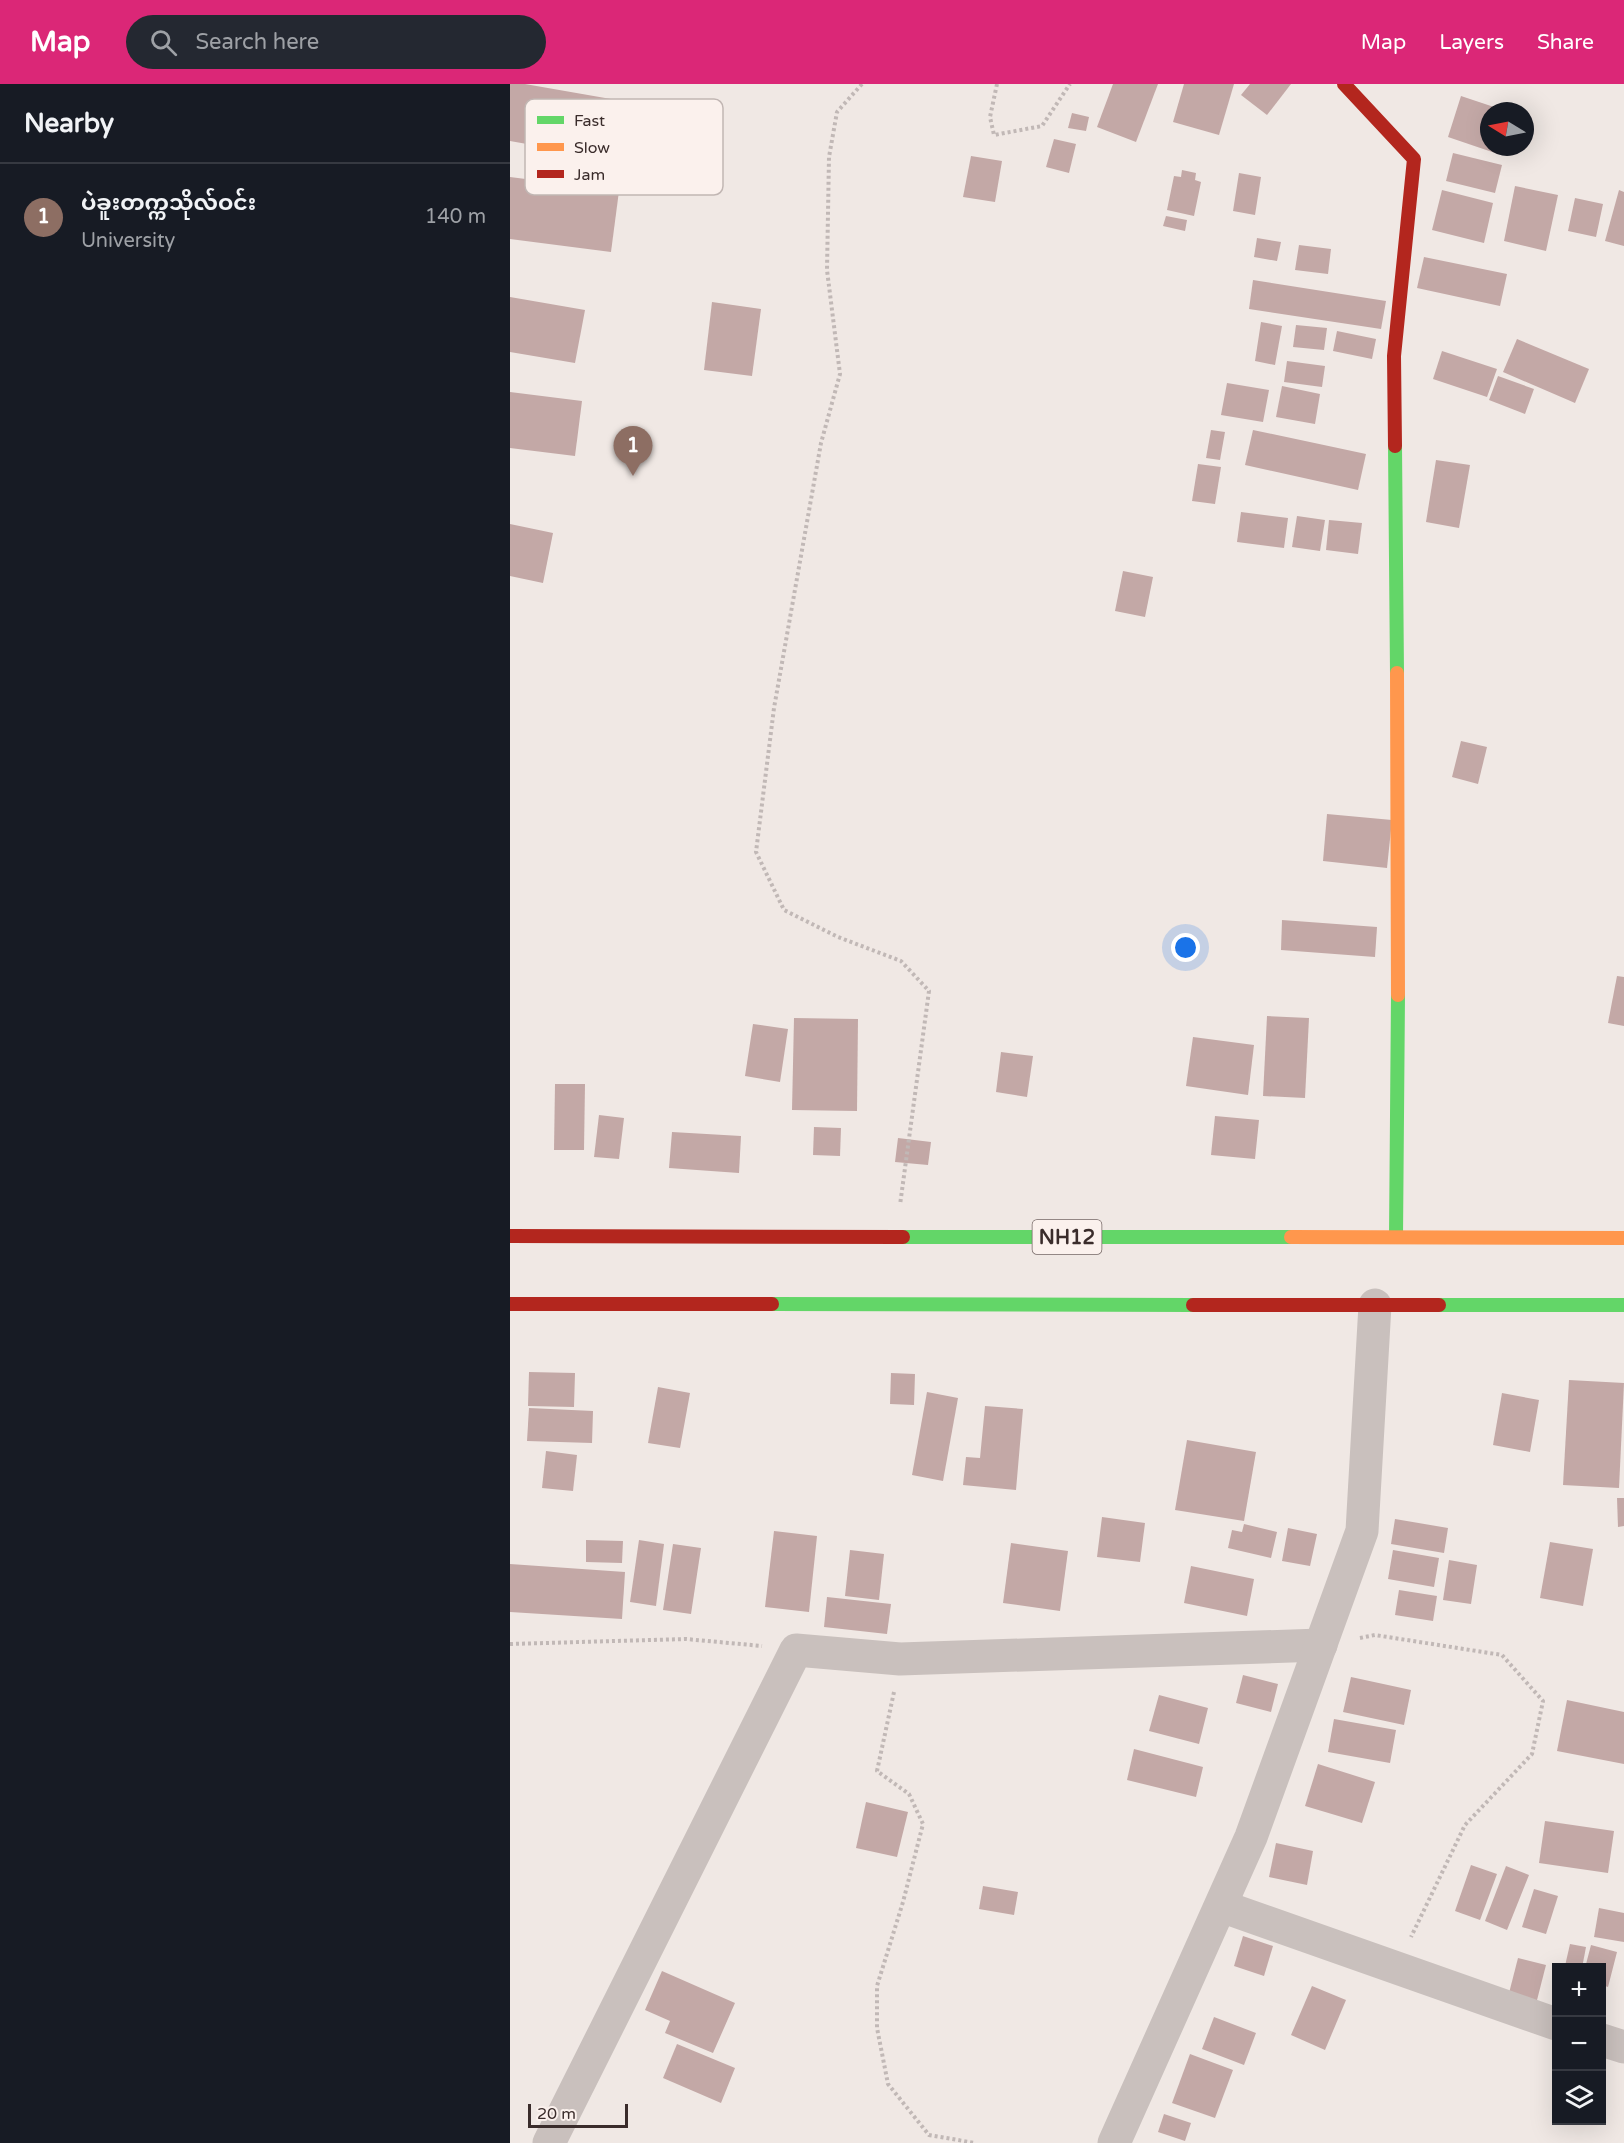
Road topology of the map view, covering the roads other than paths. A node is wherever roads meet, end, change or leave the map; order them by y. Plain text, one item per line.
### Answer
1 (1344, 84) edge
2 (510, 1236) edge
3 (1396, 1237) junction
4 (1624, 1238) edge
5 (510, 1304) edge
6 (1375, 1305) junction
7 (1624, 1305) edge
8 (1321, 1645) junction
9 (1221, 1906) junction
10 (1552, 2022) edge
11 (1606, 2041) edge
12 (1624, 2048) edge
13 (549, 2143) edge
14 (1114, 2143) edge

1 - 3 main road
2 - 3 main road, NH12
3 - 4 main road, NH12
5 - 6 main road
6 - 7 main road
6 - 8 street
8 - 9 street
8 - 13 street
9 - 10 street
9 - 14 street
11 - 12 street

